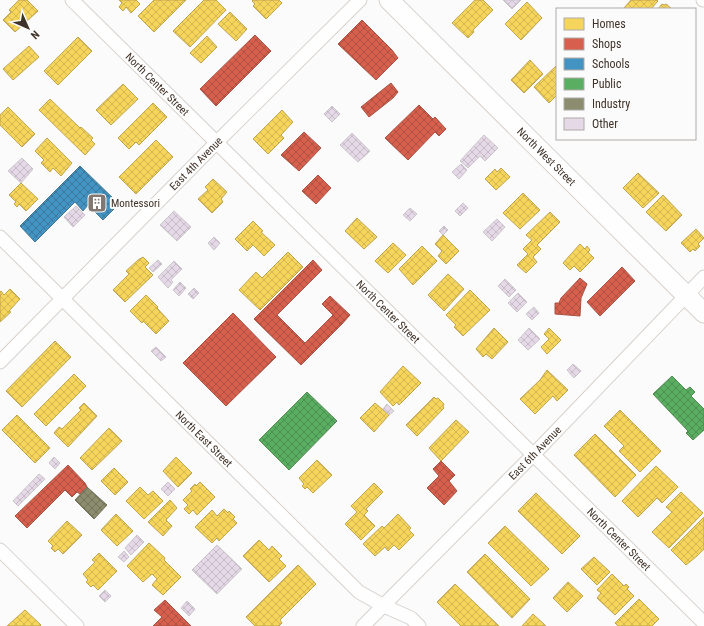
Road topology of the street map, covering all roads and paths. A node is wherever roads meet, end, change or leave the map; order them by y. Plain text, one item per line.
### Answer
1 (72, 0) edge
2 (360, 0) edge
3 (389, 0) edge
4 (216, 143) junction
5 (0, 237) edge
6 (704, 277) edge
7 (686, 296) junction
8 (63, 300) junction
9 (704, 313) edge
10 (0, 362) edge
11 (534, 454) junction
12 (0, 550) edge
13 (384, 606) junction
14 (704, 623) edge
15 (77, 626) edge
16 (363, 626) edge
17 (419, 626) edge

1 - 4 street, North Center Street
2 - 4 street, East 4th Avenue
3 - 7 street, North West Street
4 - 8 street, East 4th Avenue
4 - 11 street, North Center Street
5 - 8 street, North East Street
6 - 7 street, East 6th Avenue
7 - 9 street, North West Street
7 - 11 street, East 6th Avenue
8 - 10 street, East 4th Avenue
8 - 13 street, North East Street
11 - 13 street, East 6th Avenue
11 - 14 street, North Center Street
12 - 15 street
13 - 16 street, East 6th Avenue
13 - 17 street, North East Street

